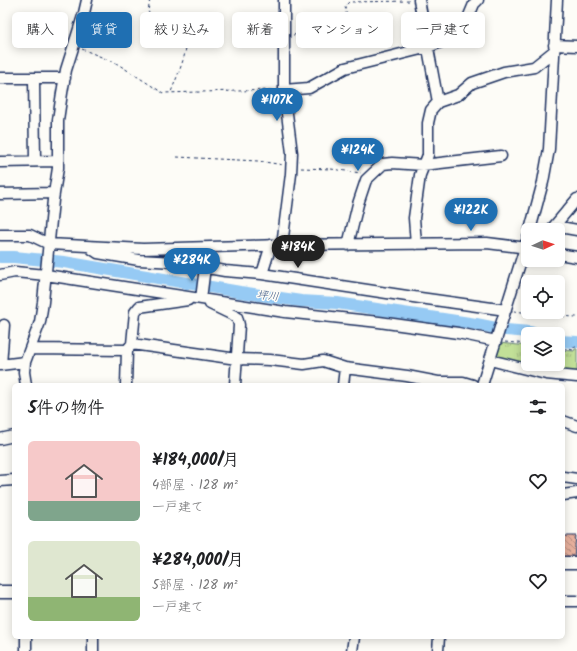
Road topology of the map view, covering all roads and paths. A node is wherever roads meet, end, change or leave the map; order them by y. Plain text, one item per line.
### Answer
1 (87, 0) edge
2 (150, 0) edge
3 (284, 0) edge
4 (419, 0) edge
5 (478, 0) edge
6 (557, 0) edge
7 (284, 12) edge
8 (422, 12) edge
9 (471, 12) edge
10 (288, 36) edge
11 (74, 45) junction
12 (577, 46) edge
13 (285, 48) edge
14 (425, 48) edge
15 (429, 48) edge
16 (554, 48) junction
17 (0, 78) edge
18 (34, 78) junction
19 (65, 78) junction
20 (284, 90) junction
21 (170, 93) junction
22 (438, 102) junction
23 (501, 156) dead end
24 (178, 157) dead end
25 (36, 161) junction
26 (58, 161) junction
27 (0, 162) edge
28 (423, 165) junction
29 (291, 167) junction
30 (372, 174) junction
31 (54, 193) junction
32 (0, 194) edge
33 (577, 199) edge
34 (532, 223) edge
35 (557, 223) edge
36 (565, 229) edge
37 (577, 230) edge
38 (0, 235) edge
39 (49, 244) junction
40 (416, 244) junction
41 (521, 244) edge
42 (85, 245) junction
43 (271, 245) junction
44 (282, 245) junction
45 (348, 245) junction
46 (565, 255) edge
47 (577, 258) edge
48 (521, 262) edge
49 (205, 270) junction
50 (46, 273) junction
51 (262, 274) junction
52 (0, 275) edge
53 (198, 297) junction
54 (505, 311) junction
55 (577, 317) edge
56 (4, 325) dead end
57 (496, 339) junction
58 (521, 343) edge
59 (129, 347) junction
60 (577, 347) edge
61 (30, 349) junction
62 (565, 349) edge
63 (237, 359) junction
64 (490, 360) junction
65 (25, 362) junction
66 (1, 365) edge
67 (345, 368) junction
68 (577, 377) edge
69 (26, 383) edge
70 (126, 383) edge
71 (235, 383) edge
72 (344, 383) edge
73 (466, 383) edge
74 (483, 383) edge
75 (565, 422) edge
76 (577, 426) edge
77 (12, 436) edge
78 (0, 439) edge
79 (565, 477) edge
80 (577, 479) edge
81 (12, 480) edge
82 (0, 481) edge
83 (577, 493) edge
84 (565, 496) edge
85 (565, 563) edge
86 (577, 563) edge
87 (0, 592) edge
88 (12, 592) edge
89 (565, 601) edge
90 (577, 601) edge
91 (26, 639) edge
92 (93, 639) edge
93 (354, 639) edge
94 (439, 639) edge
95 (26, 651) edge
96 (93, 651) edge
97 (352, 651) edge
98 (438, 651) edge

1 - 11 street
2 - 21 path
3 - 7 street
4 - 8 street
4 - 10 path
5 - 9 street
6 - 16 street
11 - 19 street
11 - 21 path
12 - 16 street
13 - 20 street
14 - 20 street
15 - 22 street
16 - 22 street
16 - 34 street
17 - 18 street
18 - 19 street
18 - 25 street
19 - 26 street
20 - 21 path
20 - 29 street
22 - 28 street
23 - 28 street
24 - 29 path
25 - 26 street
25 - 27 street
26 - 31 street
28 - 30 street
28 - 40 street
29 - 30 path
29 - 44 street
30 - 45 street
31 - 32 street
31 - 39 street
33 - 35 street
36 - 37 street
38 - 39 street
39 - 42 street
39 - 50 street
40 - 41 street
40 - 45 street
42 - 43 street
42 - 49 street
43 - 44 street
43 - 51 street
44 - 45 street
46 - 47 street
48 - 54 street
49 - 51 street
49 - 53 street
50 - 52 street
50 - 53 street
50 - 61 street
51 - 54 street
53 - 57 street
53 - 59 street
53 - 63 street
54 - 55 path
54 - 57 street
56 - 66 street
57 - 58 path
57 - 64 street
59 - 61 street
59 - 63 street
59 - 70 street
60 - 62 path
61 - 65 street
63 - 67 street
63 - 71 street
64 - 68 street
64 - 74 street
65 - 66 street
65 - 69 street
67 - 72 street
67 - 73 street
75 - 76 street
77 - 78 street
79 - 80 street
81 - 82 street
83 - 84 street
85 - 86 main road
87 - 88 main road
89 - 90 street
91 - 95 street
92 - 96 street
93 - 97 street
94 - 98 street

